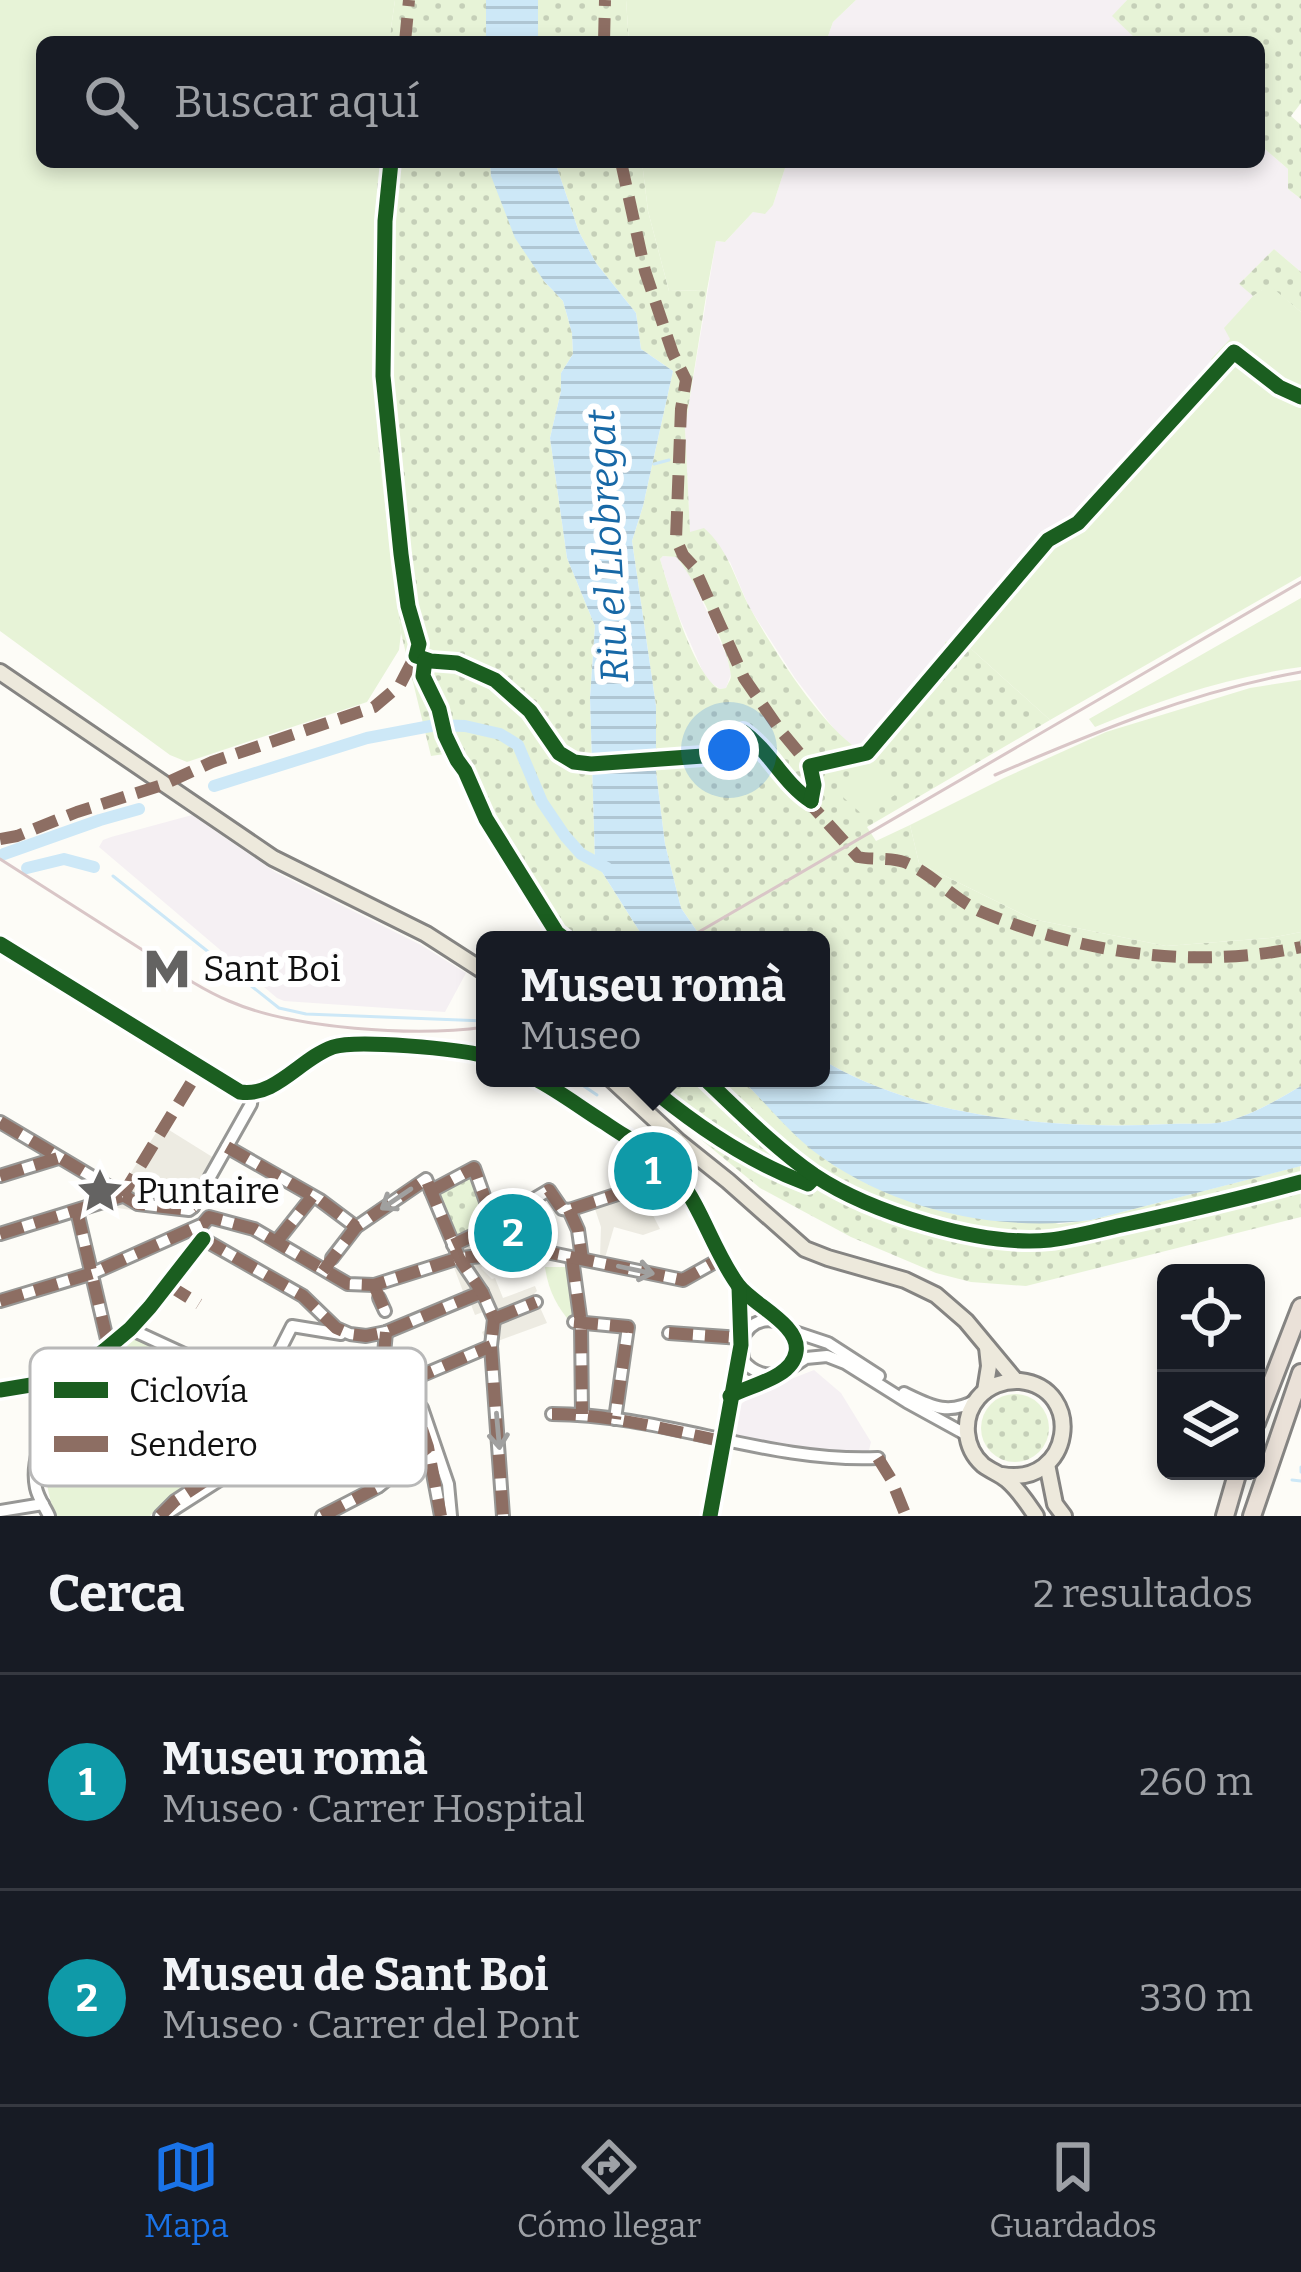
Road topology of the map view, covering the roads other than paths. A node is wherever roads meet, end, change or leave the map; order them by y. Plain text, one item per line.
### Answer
1 (1301, 397) edge
2 (956, 649) dead end
3 (0, 672) edge
4 (0, 944) edge
5 (476, 966) edge
6 (476, 1055) edge
7 (548, 1087) edge
8 (620, 1087) edge
9 (252, 1094) junction
10 (0, 1122) edge
11 (227, 1147) junction
12 (58, 1158) junction
13 (676, 1175) junction
14 (0, 1176) edge
15 (431, 1190) junction
16 (122, 1196) junction
17 (312, 1197) junction
18 (194, 1207) junction
19 (77, 1210) junction
20 (569, 1210) junction
21 (203, 1224) junction
22 (494, 1224) junction
23 (356, 1227) junction
24 (0, 1234) edge
25 (203, 1239) junction
26 (277, 1241) junction
27 (453, 1244) junction
28 (332, 1258) dead end
29 (722, 1258) junction
30 (577, 1259) junction
31 (455, 1260) junction
32 (93, 1273) junction
33 (739, 1287) junction
34 (483, 1294) junction
35 (379, 1298) dead end
36 (0, 1300) edge
37 (536, 1302) dead end
38 (1301, 1307) edge
39 (494, 1319) junction
40 (779, 1322) junction
41 (578, 1323) junction
42 (386, 1325) junction
43 (130, 1329) junction
44 (792, 1331) junction
45 (669, 1333) dead end
46 (350, 1334) junction
47 (741, 1341) junction
48 (491, 1346) junction
49 (987, 1347) junction
50 (109, 1348) joint
51 (171, 1348) edge
52 (281, 1348) edge
53 (384, 1348) edge
54 (782, 1372) junction
55 (1301, 1373) edge
56 (426, 1378) edge
57 (1016, 1381) junction
58 (30, 1386) edge
59 (0, 1390) edge
60 (730, 1396) junction
61 (981, 1396) junction
62 (1265, 1400) edge
63 (552, 1414) dead end
64 (583, 1414) junction
65 (426, 1418) edge
66 (615, 1419) junction
67 (967, 1435) junction
68 (722, 1441) junction
69 (426, 1442) edge
70 (428, 1447) joint
71 (878, 1459) dead end
72 (1047, 1464) junction
73 (1002, 1475) junction
74 (1234, 1480) edge
75 (1235, 1480) edge
76 (198, 1486) edge
77 (379, 1486) edge
78 (46, 1510) edge
79 (0, 1511) edge
80 (160, 1516) edge
81 (322, 1516) edge
82 (441, 1516) edge
83 (451, 1516) edge
84 (503, 1516) edge
85 (710, 1516) edge
86 (1036, 1516) edge
87 (1064, 1516) edge
88 (1215, 1516) edge
89 (1226, 1516) edge
90 (1252, 1516) edge

1 - 2 street
3 - 5 main road
4 - 9 street
6 - 9 street
7 - 13 street
8 - 49 main road
9 - 11 street
10 - 12 street
11 - 17 street
11 - 18 street
12 - 14 street
12 - 16 street
13 - 20 street
13 - 29 street
15 - 22 street
15 -> 23 street
15 - 27 street
16 - 18 street
16 - 19 street
17 - 23 street
17 - 26 street
18 - 21 street
19 - 24 street
19 - 32 street
20 - 22 street
20 - 30 street
21 - 25 street
21 - 26 street
21 - 32 street
22 - 27 street
23 - 28 street
25 - 43 street
25 - 46 street
26 - 31 street
27 - 31 street
30 -> 29 street
29 - 33 street
30 - 31 street
30 - 41 street
31 - 34 street
32 - 36 street
32 - 50 street
33 - 40 street
33 - 47 street
34 - 39 street
34 - 42 street
35 - 42 street
37 - 39 street
38 - 62 highway
39 - 48 street
40 - 44 street
40 - 47 street
41 - 64 street
41 - 66 street
42 - 46 street
42 - 53 street
43 - 50 street
43 - 51 street
44 - 54 street
44 - 61 street
45 - 47 street
46 - 52 street
47 - 54 street
47 - 60 street
48 - 56 street
48 -> 84 street
49 - 57 main road
49 - 61 main road
54 - 60 street
54 - 67 street
55 - 90 highway
57 - 61 main road
57 - 72 main road
58 - 59 street
60 - 68 street
61 - 67 main road
63 - 64 street
64 - 66 street
65 - 83 street
66 - 68 street
67 - 73 main road
68 - 71 street
68 - 85 street
69 - 70 street
70 - 82 street
72 - 73 main road
72 - 87 main road
73 - 86 main road
74 - 88 highway
75 - 89 highway
76 - 80 street
77 - 81 street
78 - 79 street

